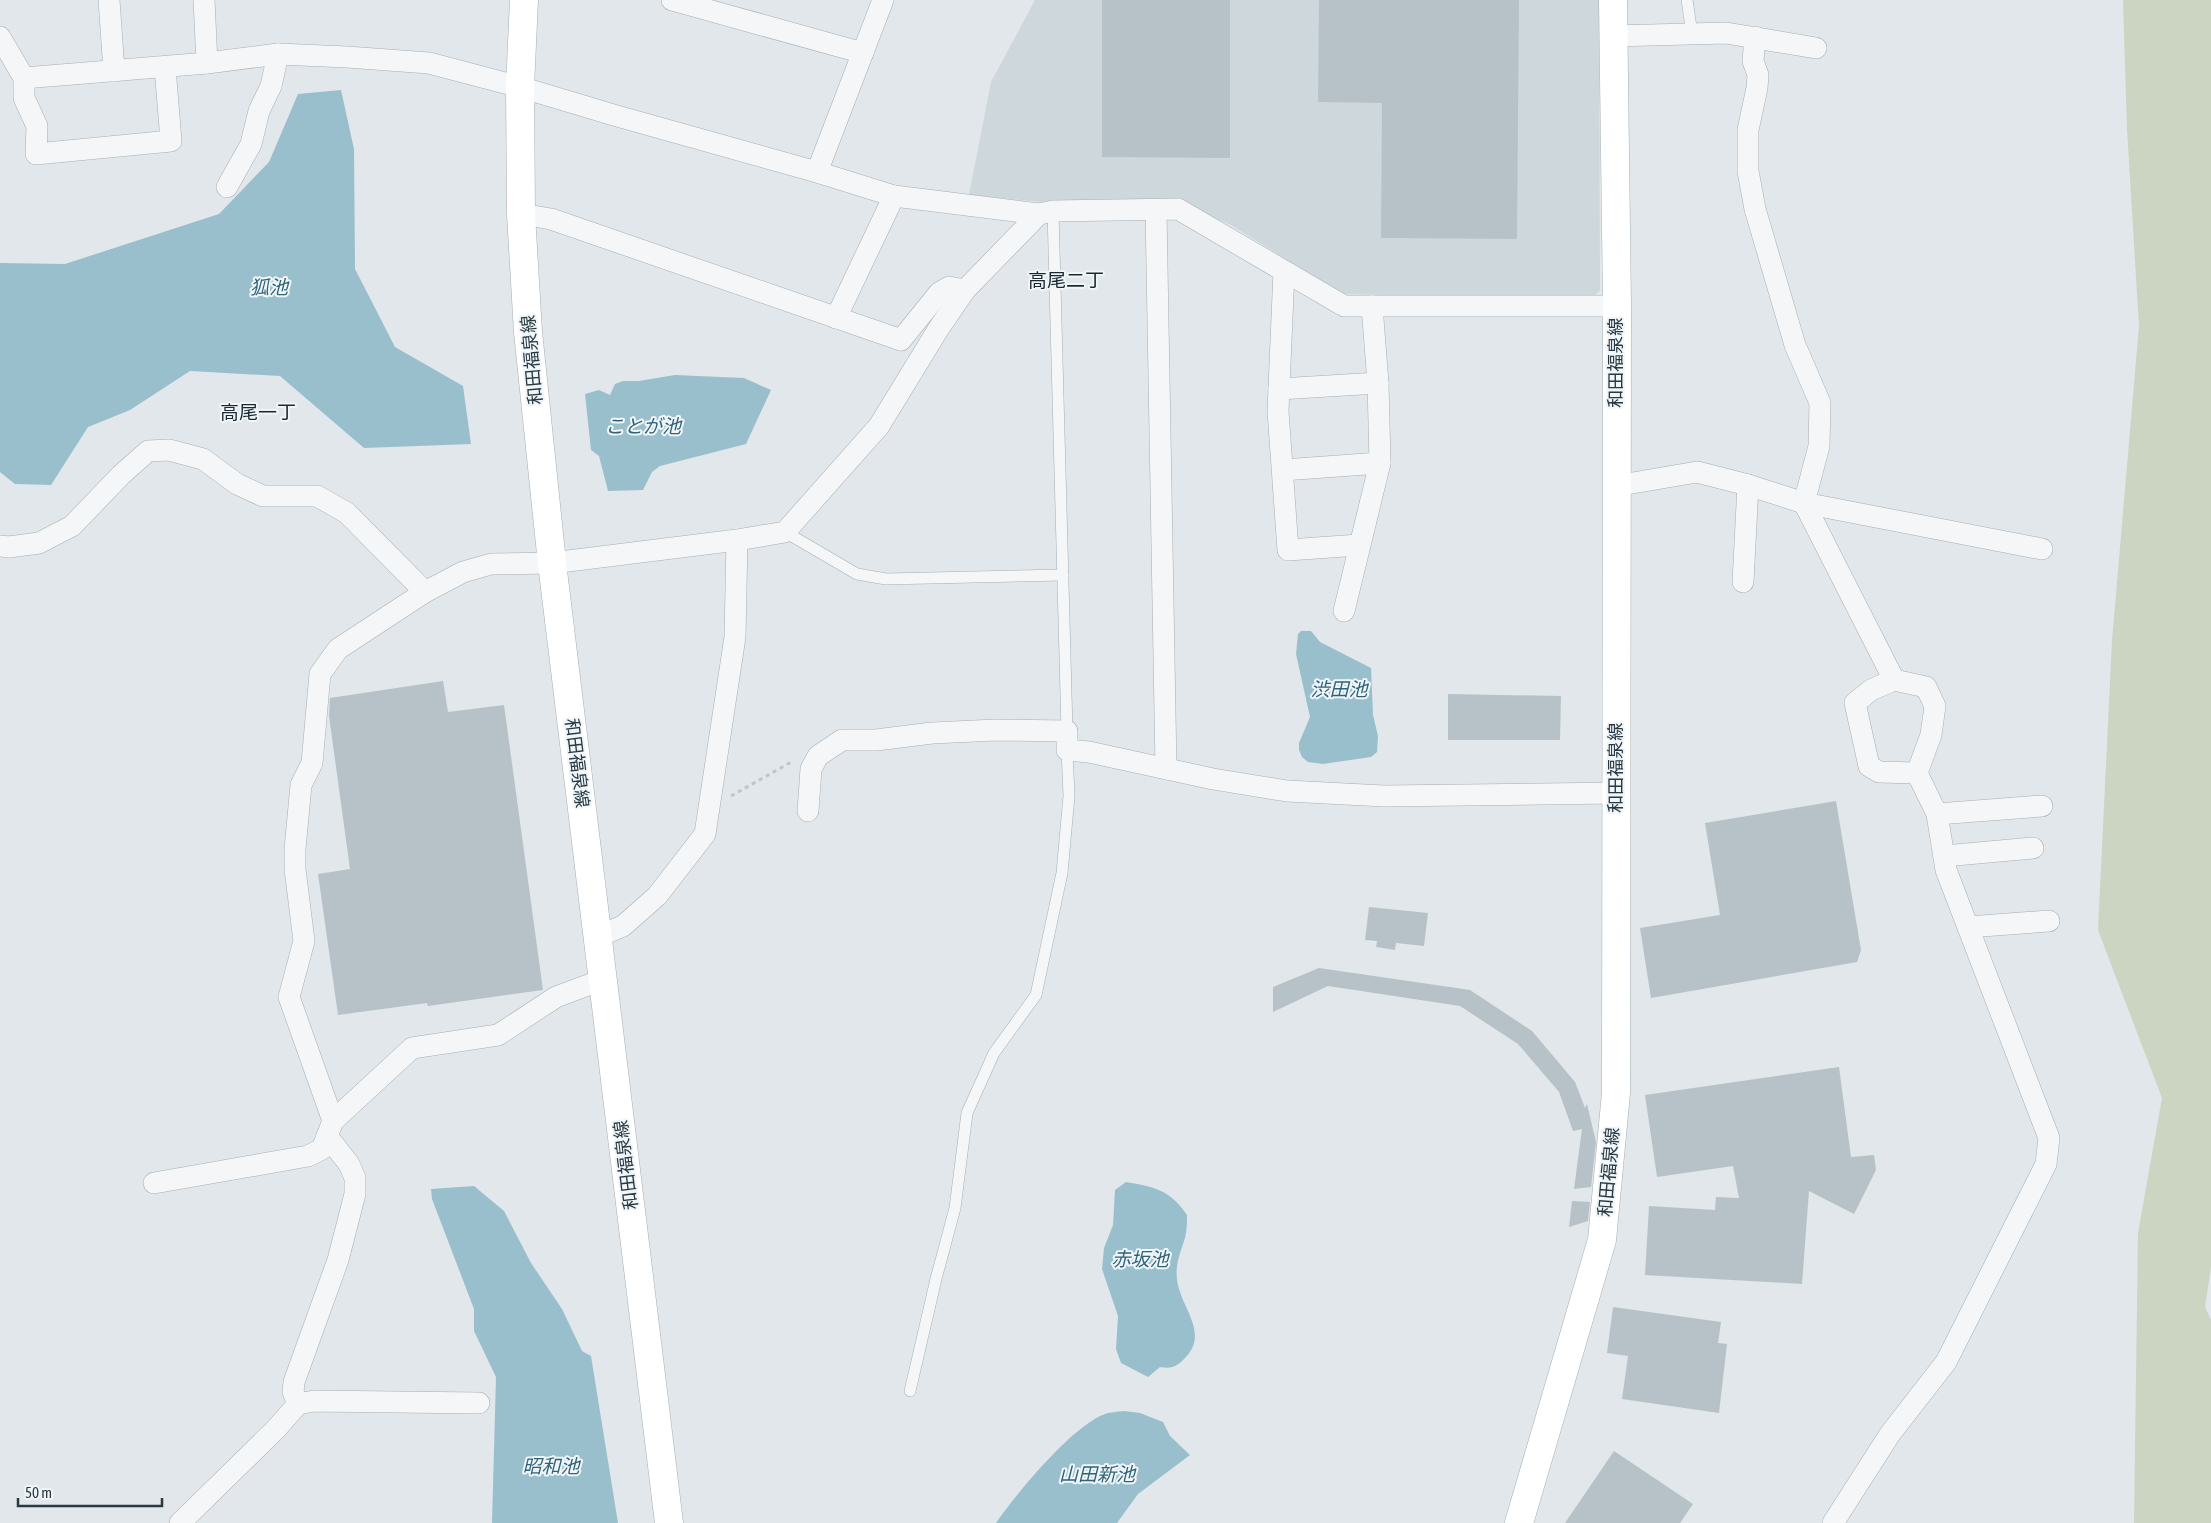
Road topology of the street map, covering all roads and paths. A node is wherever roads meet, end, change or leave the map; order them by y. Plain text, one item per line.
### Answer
1 (109, 0) edge
2 (204, 0) edge
3 (524, 0) edge
4 (672, 0) edge
5 (883, 0) edge
6 (1613, 0) edge
7 (1687, 0) edge
8 (1692, 34) junction
9 (1613, 36) junction
10 (0, 37) edge
11 (1755, 38) junction
12 (1816, 48) dead end
13 (863, 53) junction
14 (278, 54) junction
15 (207, 63) junction
16 (165, 67) junction
17 (114, 71) junction
18 (24, 78) junction
19 (520, 87) junction
20 (817, 172) junction
21 (227, 187) dead end
22 (894, 196) junction
23 (1156, 210) junction
24 (1046, 212) junction
25 (521, 214) junction
26 (1284, 270) junction
27 (965, 290) junction
28 (1372, 306) junction
29 (1617, 306) junction
30 (836, 318) junction
31 (1378, 383) junction
32 (1279, 389) junction
33 (1380, 463) junction
34 (1283, 470) junction
35 (1748, 485) junction
36 (1615, 486) junction
37 (1804, 503) junction
38 (785, 532) junction
39 (737, 540) junction
40 (1359, 545) junction
41 (0, 546) edge
42 (2042, 549) dead end
43 (552, 563) junction
44 (1063, 575) junction
45 (1744, 582) dead end
46 (425, 592) junction
47 (1344, 611) dead end
48 (1894, 680) junction
49 (1067, 741) junction
50 (797, 759) dead end
51 (1166, 769) junction
52 (1917, 773) junction
53 (1616, 793) junction
54 (2042, 806) dead end
55 (709, 810) junction
56 (808, 811) dead end
57 (1937, 814) junction
58 (2033, 848) dead end
59 (1944, 856) junction
60 (2049, 921) dead end
61 (1968, 927) junction
62 (598, 936) junction
63 (604, 979) junction
64 (330, 1128) junction
65 (154, 1183) dead end
66 (910, 1391) dead end
67 (479, 1403) dead end
68 (298, 1404) junction
69 (180, 1523) edge
70 (669, 1523) edge
71 (1519, 1523) edge
72 (1833, 1523) edge

1 - 17 street
2 - 15 street
3 - 19 main road, 和田福泉線
4 - 13 street
5 - 13 street
6 - 9 main road, 和田福泉線
7 - 8 lane
8 - 9 street
8 - 11 street
9 - 29 main road, 和田福泉線
10 - 18 street
11 - 12 street
11 - 37 street
13 - 20 street
14 - 15 street
14 - 19 street
14 - 21 street
15 - 16 street
16 - 17 street
16 - 18 street
17 - 18 street
19 - 20 street
19 - 25 main road, 和田福泉線
20 - 22 street
22 - 24 street
22 - 30 street
23 - 24 street
23 - 26 street
23 - 51 street
24 - 27 street
24 - 44 lane
25 - 30 street
25 - 43 main road, 和田福泉線
26 - 28 street
26 - 32 street
27 - 30 street
27 - 38 street
28 - 29 street
28 - 31 street
29 - 36 main road, 和田福泉線
31 - 32 street
31 - 33 street
32 - 34 street
33 - 34 street
33 - 40 street
34 - 40 street
35 - 36 street
35 - 37 street
35 - 45 street
36 - 53 main road, 和田福泉線
37 - 42 street
37 - 48 street
38 - 39 street
38 - 44 lane
39 - 43 street
39 - 55 street
40 - 47 street
41 - 46 street
43 - 46 street
43 - 62 main road, 和田福泉線
44 - 49 lane
46 - 64 street
48 - 52 street
48 - 52 street
49 - 51 street
49 - 56 street
49 - 66 lane
50 - 55 path
51 - 53 street
52 - 57 street
53 - 71 main road, 和田福泉線
54 - 57 street
55 - 62 street
57 - 59 street
58 - 59 street
59 - 61 street
60 - 61 street
61 - 72 street
62 - 63 main road, 和田福泉線
63 - 64 street
63 - 70 main road, 和田福泉線
64 - 65 street
64 - 68 street
67 - 68 street
68 - 69 street

